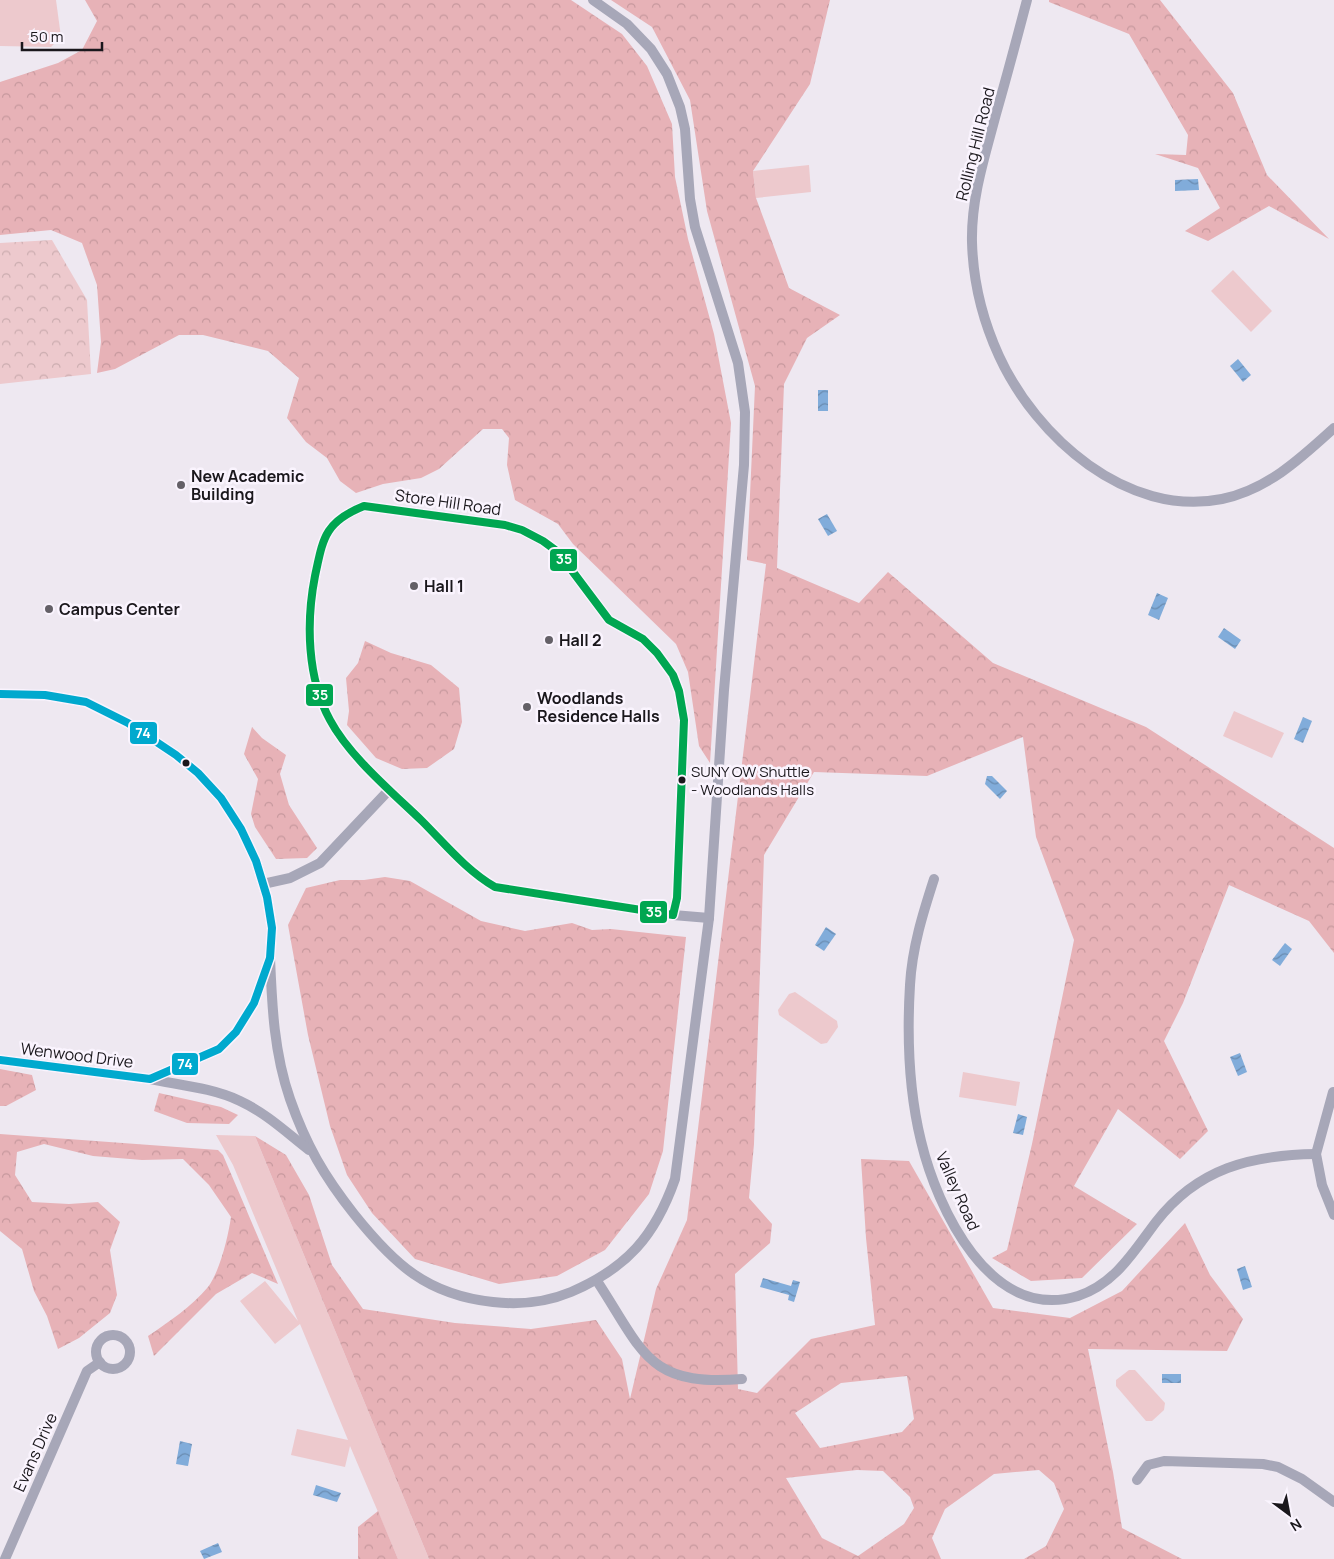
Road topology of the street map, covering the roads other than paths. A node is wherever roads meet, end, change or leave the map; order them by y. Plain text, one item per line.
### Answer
1 (593, 0) edge
2 (1027, 0) edge
3 (1334, 428) edge
4 (0, 694) edge
5 (389, 790) junction
6 (934, 878) dead end
7 (263, 884) junction
8 (673, 915) junction
9 (709, 918) junction
10 (270, 958) junction
11 (0, 1060) edge
12 (150, 1079) junction
13 (1333, 1092) edge
14 (310, 1151) junction
15 (1316, 1154) junction
16 (1334, 1215) edge
17 (597, 1281) junction
18 (100, 1362) dead end
19 (742, 1379) dead end
20 (1137, 1480) dead end
21 (1334, 1502) edge
22 (5, 1559) edge

1 - 9 street
2 - 3 street, Rolling Hill Road
4 - 7 street, Wenwood Drive
5 - 7 street
5 - 8 street, Store Hill Road
5 - 8 street, Store Hill Road
6 - 15 street, Valley Road
7 - 10 street, Wenwood Drive
8 - 9 street, Store Hill Road
9 - 17 street
10 - 12 street, Wenwood Drive
10 - 14 street, Wenwood Drive
11 - 12 street, Wenwood Drive
12 - 14 street, Wenwood Drive
13 - 15 street
14 - 17 street
15 - 16 street
17 - 19 street
18 - 22 street, Evans Drive
20 - 21 street

